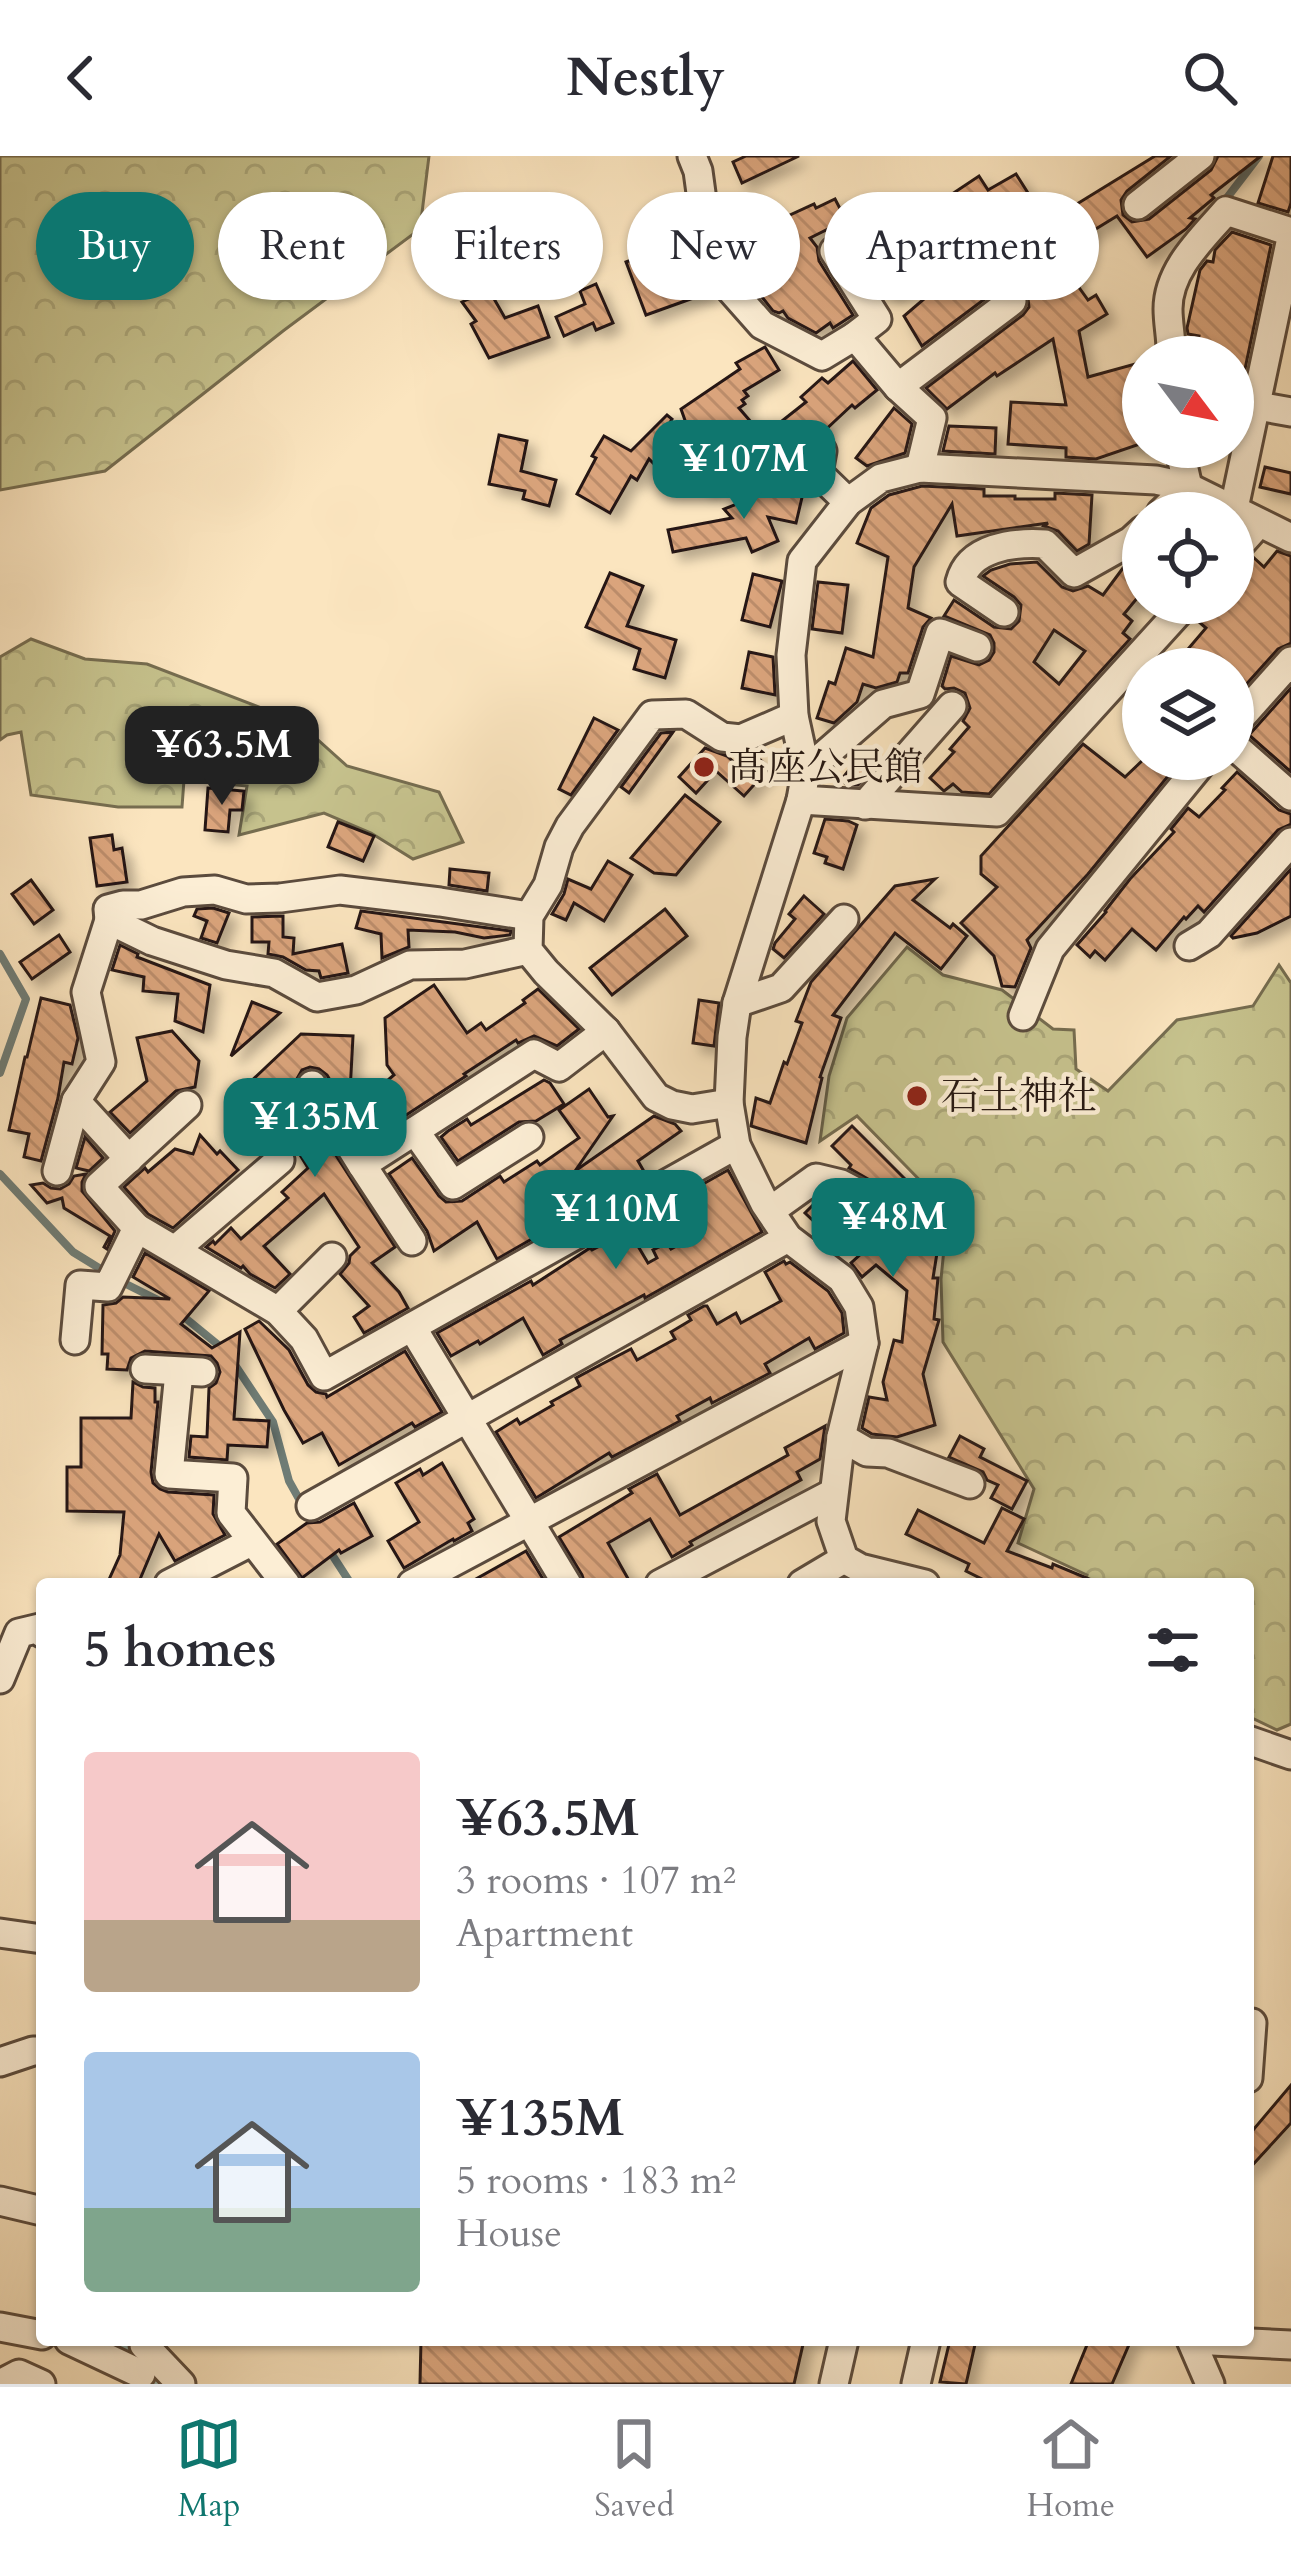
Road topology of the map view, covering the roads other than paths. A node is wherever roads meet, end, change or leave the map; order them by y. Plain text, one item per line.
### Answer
1 (692, 156) edge
2 (1200, 156) edge
3 (1138, 205) dead end
4 (1291, 235) edge
5 (865, 300) edge
6 (1012, 301) dead end
7 (855, 336) junction
8 (1170, 336) edge
9 (898, 387) junction
10 (1258, 406) junction
11 (1291, 412) edge
12 (822, 451) dead end
13 (920, 468) junction
14 (1184, 468) edge
15 (1188, 487) junction
16 (1183, 492) edge
17 (1199, 492) edge
18 (1239, 492) edge
19 (848, 502) junction
20 (1254, 520) edge
21 (1259, 523) junction
22 (1254, 529) edge
23 (1291, 538) edge
24 (1122, 546) edge
25 (1004, 612) dead end
26 (977, 647) dead end
27 (1291, 661) edge
28 (1122, 687) edge
29 (1254, 702) edge
30 (952, 706) dead end
31 (794, 716) junction
32 (1254, 763) edge
33 (806, 771) junction
34 (1188, 780) edge
35 (1291, 796) edge
36 (801, 800) junction
37 (866, 805) junction
38 (1291, 842) edge
39 (529, 916) junction
40 (109, 920) junction
41 (844, 920) dead end
42 (1189, 946) dead end
43 (528, 950) junction
44 (737, 1003) junction
45 (1023, 1016) dead end
46 (605, 1031) junction
47 (312, 1085) dead end
48 (76, 1101) junction
49 (729, 1103) junction
50 (187, 1105) dead end
51 (415, 1131) junction
52 (529, 1137) dead end
53 (736, 1144) junction
54 (129, 1159) junction
55 (280, 1160) dead end
56 (362, 1165) junction
57 (57, 1171) dead end
58 (866, 1197) dead end
59 (770, 1211) junction
60 (137, 1228) junction
61 (788, 1238) junction
62 (412, 1241) dead end
63 (176, 1249) junction
64 (332, 1256) dead end
65 (278, 1312) junction
66 (412, 1328) junction
67 (75, 1340) dead end
68 (864, 1343) junction
69 (145, 1369) dead end
70 (467, 1420) junction
71 (841, 1437) junction
72 (970, 1484) dead end
73 (833, 1493) junction
74 (311, 1506) dead end
75 (530, 1521) junction
76 (251, 1542) junction
77 (844, 1559) junction
78 (163, 1578) edge
79 (281, 1578) edge
80 (423, 1578) edge
81 (563, 1578) edge
82 (671, 1578) edge
83 (812, 1578) edge
84 (901, 1578) edge
85 (36, 1629) edge
86 (0, 1679) edge
87 (1254, 1742) edge
88 (1291, 1755) edge
89 (0, 1933) edge
90 (36, 1938) edge
91 (36, 2050) edge
92 (0, 2062) edge
93 (0, 2200) edge
94 (36, 2209) edge
95 (0, 2326) edge
96 (36, 2334) edge
97 (1254, 2343) edge
98 (1291, 2345) edge
99 (89, 2346) edge
100 (843, 2346) edge
101 (925, 2346) edge
102 (1194, 2346) edge
103 (142, 2362) edge
104 (0, 2384) edge
105 (40, 2384) edge
106 (181, 2384) edge
107 (834, 2384) edge
108 (916, 2384) edge
109 (1211, 2384) edge

1 - 7 street
2 - 3 street
4 - 8 street
4 - 10 street
5 - 7 street
6 - 9 street
7 - 9 street
9 - 13 street
10 - 11 street
10 - 18 street
12 - 19 street
13 - 15 street
13 - 19 street
14 - 15 street
15 - 16 street
15 - 17 street
19 - 31 street
20 - 21 street
21 - 22 street
21 - 23 street
24 - 25 street
26 - 33 street
27 - 29 street
28 - 37 street
30 - 37 street
31 - 33 street
31 - 39 street
32 - 35 street
33 - 36 street
34 - 45 street
36 - 37 street
36 - 44 street
38 - 42 street
39 - 40 street
39 - 43 street
40 - 43 street
40 - 48 street
41 - 44 street
43 - 46 street
44 - 49 street
46 - 49 street
46 - 51 street
47 - 56 street
48 - 54 street
48 - 57 street
49 - 53 street
50 - 54 street
51 - 52 street
51 - 56 street
53 - 59 street
53 - 66 street
54 - 60 street
55 - 63 street
56 - 62 street
58 - 59 street
59 - 61 street
60 - 63 street
60 - 67 street
61 - 68 street
61 - 70 street
63 - 65 street
64 - 65 street
65 - 66 street
66 - 70 street
68 - 71 street
68 - 75 street
69 - 76 street
70 - 74 street
70 - 75 street
71 - 72 street
71 - 73 street
73 - 77 street
73 - 82 street
75 - 80 street
75 - 81 street
76 - 78 street
76 - 79 street
77 - 83 street
77 - 84 street
85 - 86 street
87 - 88 street
89 - 90 street
91 - 92 street
93 - 94 street
95 - 96 street
97 - 98 street
99 - 103 street
100 - 107 street
101 - 108 street
102 - 109 street
103 - 106 street
104 - 105 street

